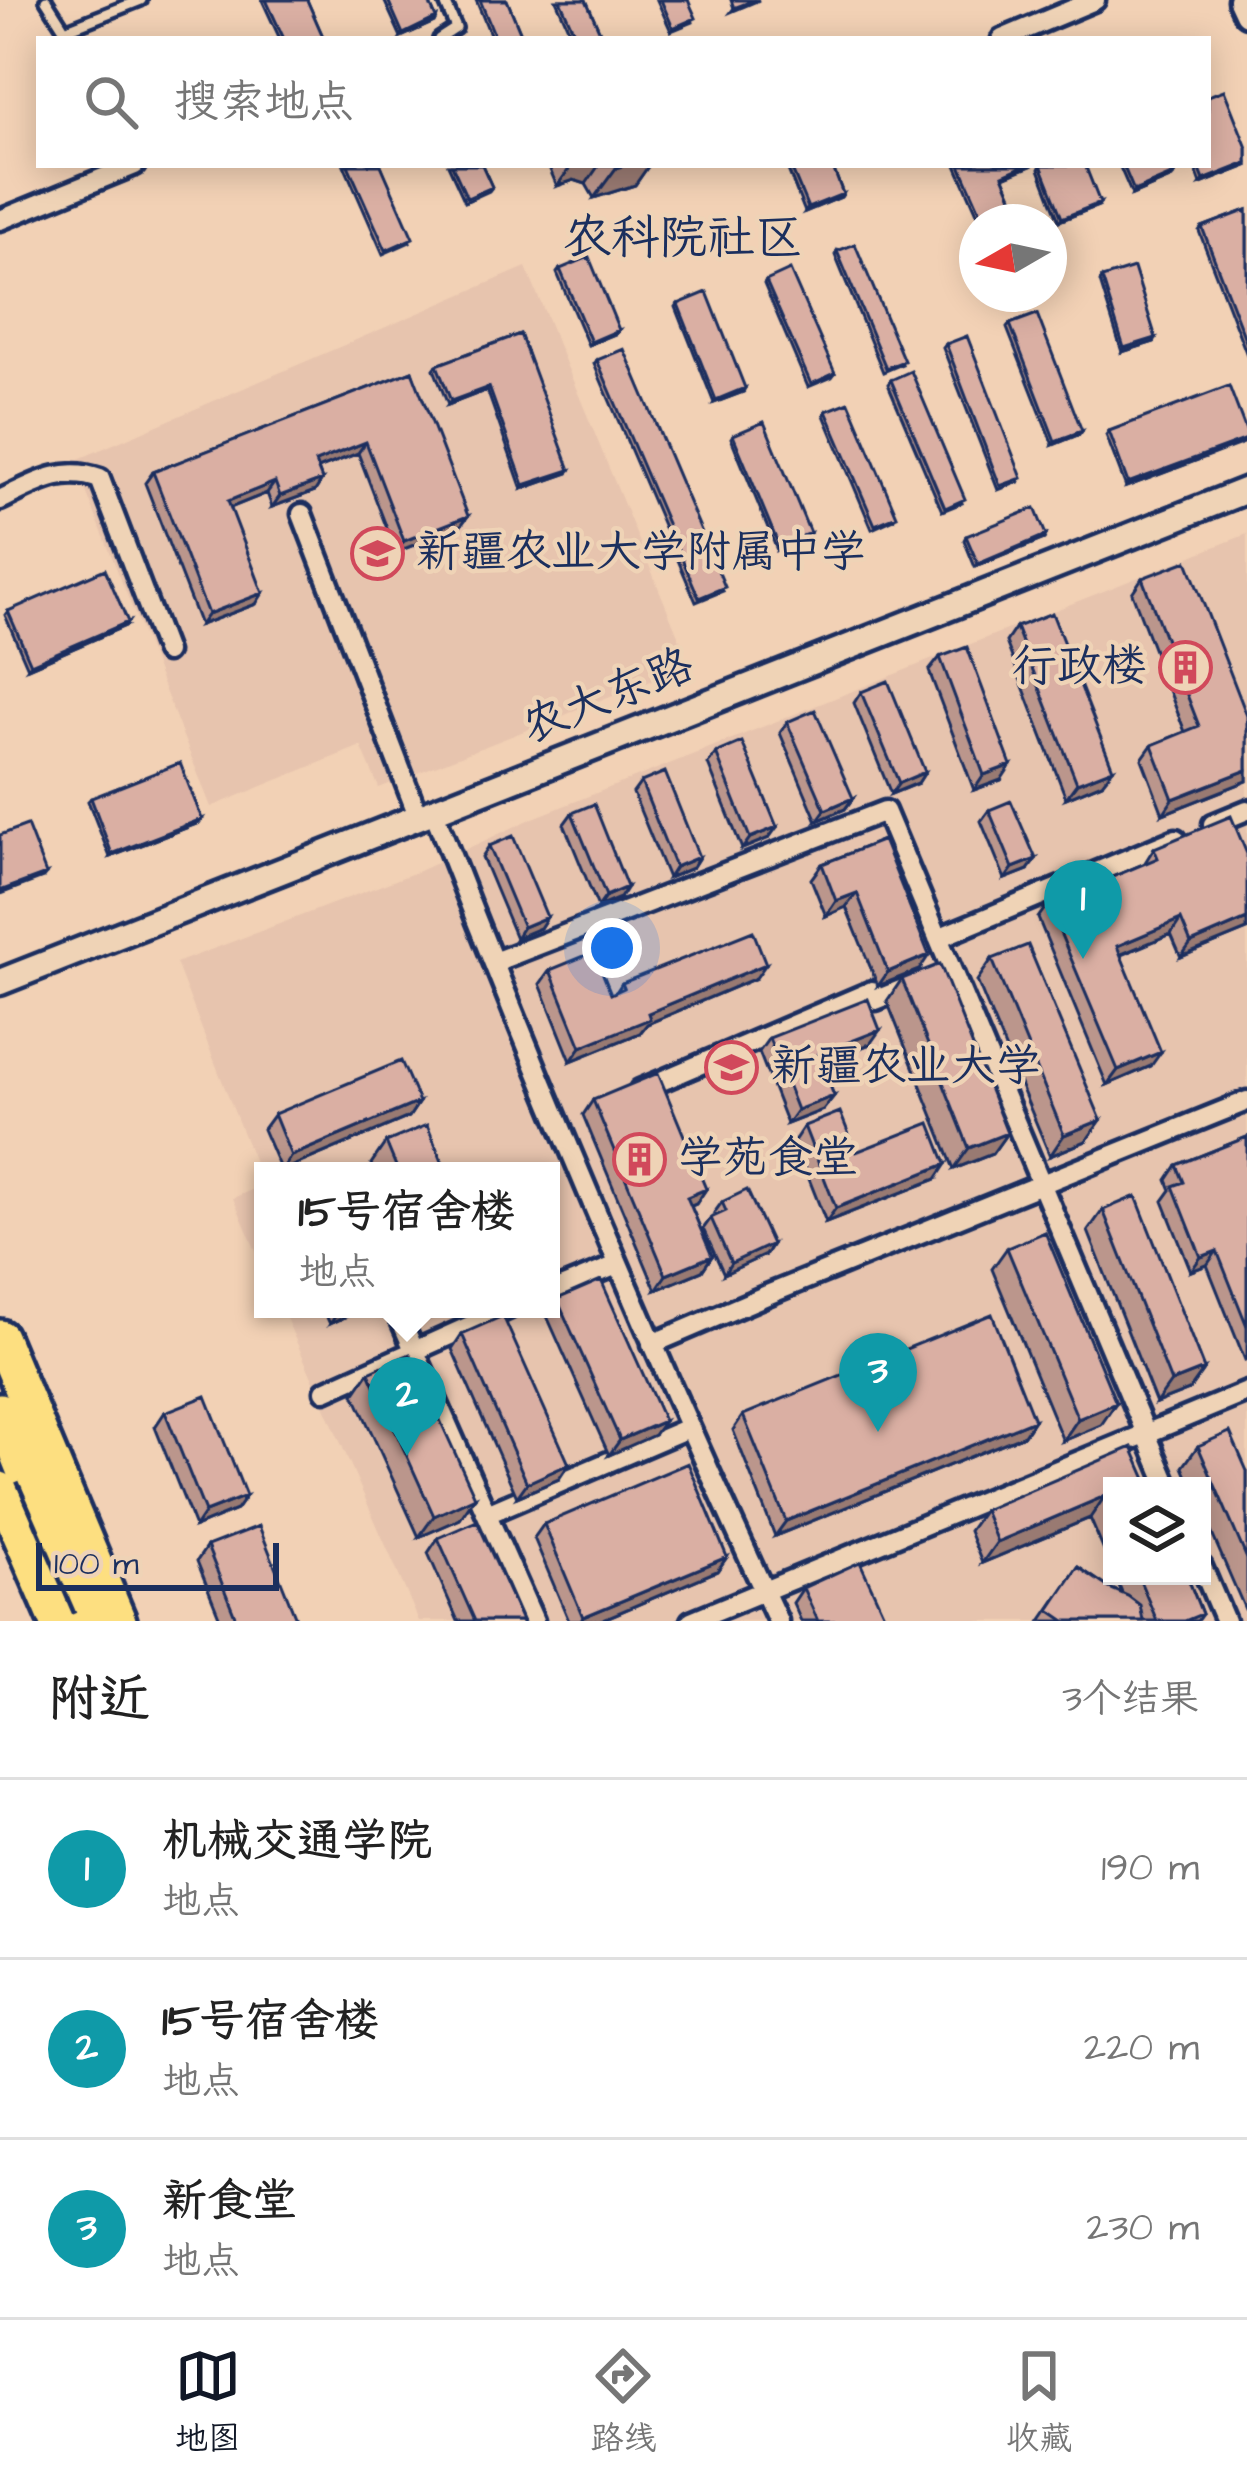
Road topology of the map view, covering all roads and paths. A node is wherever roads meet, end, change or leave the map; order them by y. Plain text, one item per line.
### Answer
1 (46, 0) edge
2 (141, 0) edge
3 (444, 0) edge
4 (1095, 0) edge
5 (1241, 0) edge
6 (1247, 13) edge
7 (444, 36) edge
8 (1009, 36) edge
9 (128, 168) edge
10 (0, 220) edge
11 (1247, 490) edge
12 (0, 500) edge
13 (302, 514) dead end
14 (166, 652) dead end
15 (1247, 810) edge
16 (426, 815) junction
17 (938, 938) junction
18 (494, 962) junction
19 (951, 969) junction
20 (0, 982) edge
21 (622, 1098) edge
22 (1247, 1101) edge
23 (581, 1116) dead end
24 (560, 1125) junction
25 (1042, 1184) junction
26 (617, 1265) junction
27 (560, 1288) edge
28 (400, 1318) edge
29 (488, 1318) edge
30 (0, 1337) edge
31 (652, 1344) junction
32 (414, 1351) junction
33 (325, 1391) dead end
34 (1247, 1392) edge
35 (0, 1410) edge
36 (688, 1428) junction
37 (1146, 1433) junction
38 (1164, 1477) edge
39 (0, 1490) edge
40 (487, 1514) junction
41 (0, 1524) edge
42 (1210, 1585) edge
43 (764, 1591) junction
44 (40, 1621) edge
45 (57, 1621) edge
46 (85, 1621) edge
47 (119, 1621) edge
48 (534, 1621) edge
49 (692, 1621) edge
50 (778, 1621) edge
51 (1225, 1621) edge

1 - 2 lane
3 - 7 lane
4 - 8 street
5 - 6 main road
9 - 10 street
11 - 16 main road, 农大东路
12 - 14 street
13 - 16 street
15 - 17 street
16 - 18 street
16 - 20 main road, 农大东路
17 - 18 street
17 - 19 street
18 - 24 street
19 - 21 street
19 - 25 street
22 - 25 street
23 - 24 street
24 - 26 street
25 - 31 street
25 - 37 street
26 - 27 street
26 - 31 street
28 - 32 street
29 - 32 street
30 - 47 highway
31 - 36 street
32 - 33 street
32 - 40 street
34 - 37 street
35 - 46 highway
36 - 40 street
36 - 43 street
37 - 38 street
37 - 43 street
39 - 45 highway, bridge
40 - 48 street
41 - 44 highway
42 - 51 street
43 - 49 street
43 - 50 street

